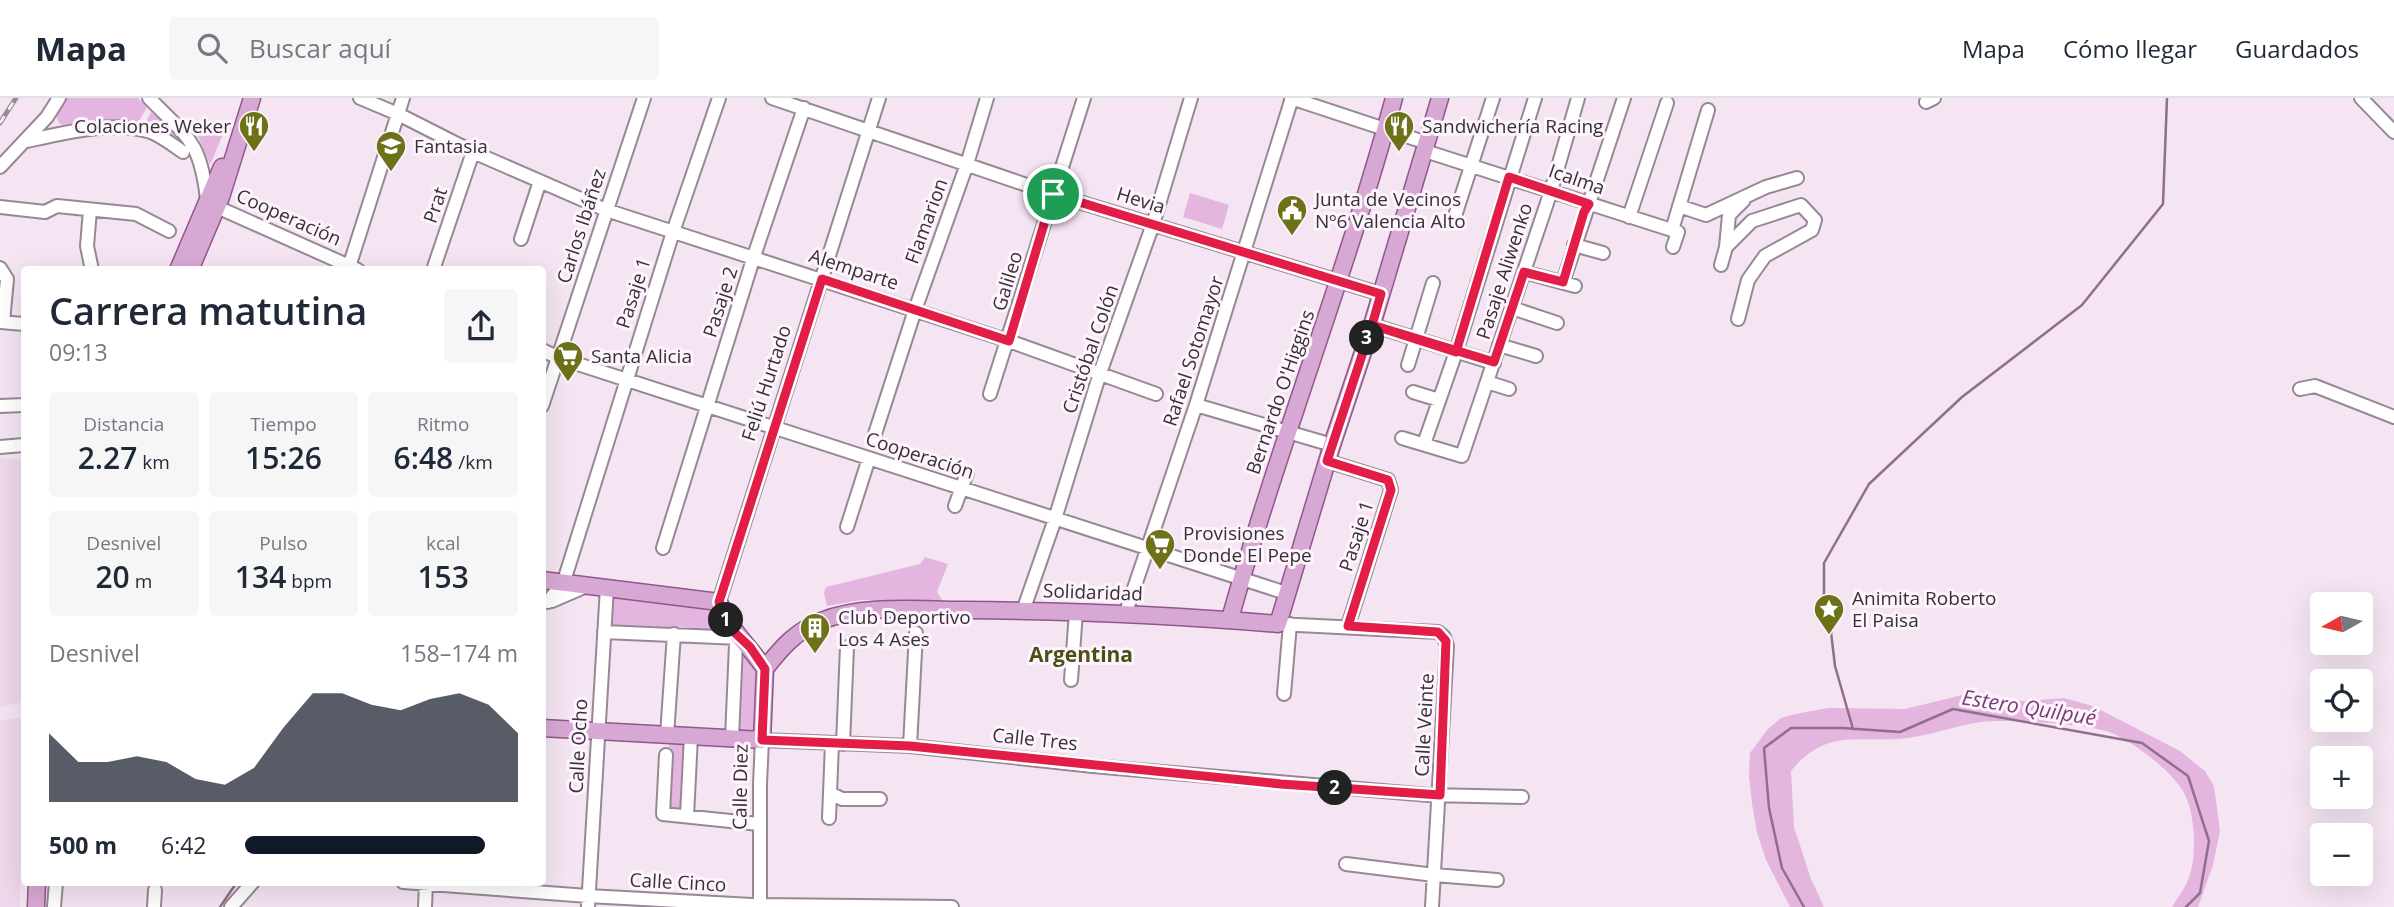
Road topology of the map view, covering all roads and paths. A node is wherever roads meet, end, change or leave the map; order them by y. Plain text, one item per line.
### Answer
1 (59, 98) edge
2 (149, 98) edge
3 (252, 98) edge
4 (360, 98) edge
5 (404, 98) edge
6 (644, 98) edge
7 (719, 98) edge
8 (772, 98) edge
9 (880, 98) edge
10 (987, 98) edge
11 (1084, 98) edge
12 (1191, 98) edge
13 (1292, 98) edge
14 (1394, 98) edge
15 (1440, 98) edge
16 (1493, 98) edge
17 (1535, 98) edge
18 (1578, 98) edge
19 (1624, 98) edge
20 (2361, 98) edge
21 (1667, 103) dead end
22 (804, 108) junction
23 (1708, 110) dead end
24 (398, 114) junction
25 (47, 117) junction
26 (1385, 129) junction
27 (869, 130) junction
28 (2394, 132) edge
29 (58, 134) junction
30 (27, 141) junction
31 (1426, 147) junction
32 (183, 152) dead end
33 (473, 152) junction
34 (967, 164) junction
35 (1473, 166) junction
36 (0, 167) edge
37 (1509, 177) junction
38 (1797, 178) dead end
39 (540, 181) junction
40 (1551, 191) junction
41 (1053, 194) junction
42 (1750, 195) junction
43 (1589, 204) junction
44 (209, 206) junction
45 (1679, 206) junction
46 (0, 207) edge
47 (90, 210) junction
48 (607, 210) junction
49 (1455, 216) dead end
50 (1629, 217) junction
51 (1153, 224) junction
52 (1675, 231) junction
53 (169, 232) dead end
54 (673, 232) junction
55 (521, 239) dead end
56 (1574, 245) junction
57 (1673, 247) dead end
58 (1726, 247) junction
59 (1245, 252) junction
60 (1603, 253) dead end
61 (754, 256) junction
62 (1721, 265) dead end
63 (91, 266) edge
64 (180, 266) edge
65 (191, 266) edge
66 (347, 266) edge
67 (353, 266) edge
68 (434, 266) edge
69 (0, 268) edge
70 (1524, 272) junction
71 (822, 279) junction
72 (1340, 282) junction
73 (1433, 283) dead end
74 (1381, 294) junction
75 (1512, 309) junction
76 (915, 310) junction
77 (1738, 319) dead end
78 (2, 322) edge
79 (1557, 323) dead end
80 (21, 324) edge
81 (1372, 325) junction
82 (1416, 339) junction
83 (1009, 341) junction
84 (1499, 345) junction
85 (1456, 352) junction
86 (546, 353) edge
87 (1536, 356) dead end
88 (559, 358) junction
89 (1494, 362) junction
90 (1408, 365) dead end
91 (1100, 373) junction
92 (626, 380) junction
93 (1487, 382) junction
94 (1509, 389) dead end
95 (2300, 389) dead end
96 (1413, 392) dead end
97 (990, 394) dead end
98 (1156, 394) dead end
99 (546, 395) edge
100 (1439, 400) junction
101 (21, 405) edge
102 (1196, 405) junction
103 (0, 406) edge
104 (707, 406) junction
105 (2394, 417) edge
106 (774, 428) junction
107 (1288, 432) junction
108 (874, 437) dead end
109 (1402, 438) dead end
110 (1424, 444) junction
111 (21, 445) edge
112 (0, 447) edge
113 (1329, 453) junction
114 (869, 458) junction
115 (967, 473) dead end
116 (961, 488) junction
117 (955, 506) dead end
118 (1055, 519) junction
119 (847, 527) dead end
120 (663, 548) dead end
121 (1147, 549) junction
122 (1242, 579) junction
123 (546, 580) edge
124 (564, 581) junction
125 (589, 585) junction
126 (607, 587) junction
127 (1286, 593) junction
128 (719, 602) junction
129 (546, 603) edge
130 (546, 604) edge
131 (1023, 611) junction
132 (1076, 612) junction
133 (1125, 615) junction
134 (1230, 619) junction
135 (1284, 624) junction
136 (1348, 626) junction
137 (604, 632) junction
138 (1438, 632) joint
139 (916, 633) dead end
140 (674, 634) junction
141 (740, 638) junction
142 (847, 647) dead end
143 (765, 669) junction
144 (1071, 680) dead end
145 (1284, 694) dead end
146 (546, 728) edge
147 (598, 731) junction
148 (667, 735) junction
149 (691, 736) junction
150 (732, 738) junction
151 (762, 740) junction
152 (838, 743) junction
153 (910, 746) junction
154 (666, 755) dead end
155 (831, 793) junction
156 (1440, 795) junction
157 (1522, 797) dead end
158 (880, 799) dead end
159 (687, 816) junction
160 (830, 818) dead end
161 (760, 824) junction
162 (1346, 864) dead end
163 (1434, 875) junction
164 (1497, 880) dead end
165 (37, 886) edge
166 (56, 886) edge
167 (249, 886) edge
168 (426, 886) edge
169 (452, 886) edge
170 (155, 890) dead end
171 (588, 902) edge
172 (676, 904) edge
173 (760, 906) edge
174 (909, 906) edge
175 (36, 907) edge
176 (54, 907) edge
177 (154, 907) edge
178 (230, 907) edge
179 (425, 907) edge
180 (952, 907) edge
181 (1432, 907) edge

1 - 25 street
2 - 44 street
3 - 44 main road
4 - 24 street, Alemparte
5 - 24 street
6 - 48 street, Carlos Ibáñez
7 - 54 street, Pasaje 1
8 - 22 street, Hevia
9 - 27 street, Feliú Hurtado
10 - 34 street, Flamarion
11 - 41 street, Galileo
12 - 51 street, Cristóbal Colón
13 - 26 street, Icalma
13 - 59 street, Rafael Sotomayor
14 - 26 main road, Bernardo O'Higgins
15 - 31 main road
16 - 35 street
17 - 37 street
18 - 40 street, Pasaje Aliwenko
19 - 43 street
20 - 28 street
21 - 50 street
22 - 27 street, Hevia
22 - 61 street, Pasaje 2
23 - 45 street
24 - 33 street, Alemparte
24 - 67 street
25 - 29 street
25 - 30 street
26 - 31 street, Icalma
26 - 72 main road, Bernardo O'Higgins
27 - 34 street, Hevia
27 - 71 street, Feliú Hurtado
29 - 30 street
29 - 32 street
30 - 36 street
31 - 35 street, Icalma
31 - 74 main road
33 - 39 street, Alemparte
33 - 68 street, Prat
34 - 41 street, Hevia
34 - 76 street, Flamarion
35 - 37 street, Icalma
35 - 49 street
37 - 40 street, Icalma
37 - 85 street
38 - 42 street
39 - 48 street, Alemparte
39 - 55 street
40 - 43 street, Icalma
40 - 70 street, Pasaje Aliwenko
41 - 51 street, Hevia
41 - 83 street, Galileo
42 - 45 street
42 - 58 street
43 - 50 street, Icalma
43 - 56 street
44 - 64 main road
44 - 65 main road
44 - 66 street, Cooperación
45 - 52 street
46 - 47 street
47 - 53 street
47 - 63 street
48 - 54 street, Alemparte
48 - 88 street, Carlos Ibáñez
50 - 52 street, Icalma
51 - 59 street, Hevia
51 - 91 street, Cristóbal Colón
52 - 57 street
54 - 61 street, Alemparte
54 - 92 street, Pasaje 1
56 - 60 street
56 - 70 street
58 - 62 street
58 - 77 street
59 - 72 street, Hevia
59 - 102 street, Rafael Sotomayor
61 - 71 street, Alemparte
61 - 104 street, Pasaje 2
69 - 78 street
70 - 75 street, Pasaje Aliwenko
71 - 76 street, Alemparte
71 - 106 street, Feliú Hurtado
72 - 74 street, Hevia
72 - 107 main road, Bernardo O'Higgins
73 - 82 street
74 - 81 main road
75 - 79 street
75 - 84 street, Pasaje Aliwenko
76 - 83 street, Alemparte
76 - 108 street, Flamarion
78 - 80 street
81 - 82 street
81 - 113 main road
82 - 85 street
82 - 90 street
83 - 91 street, Alemparte
83 - 97 street, Galileo
84 - 87 street
84 - 89 street, Pasaje Aliwenko
85 - 89 street
85 - 100 street
86 - 88 street, Cooperación
88 - 92 street, Cooperación
88 - 99 street, Carlos Ibáñez
89 - 93 street, Pasaje Aliwenko
91 - 98 street, Alemparte
91 - 118 street, Cristóbal Colón
92 - 104 street, Cooperación
92 - 124 street, Pasaje 1
93 - 94 street
93 - 110 street, Pasaje Aliwenko
95 - 105 street
96 - 100 street
100 - 110 street
101 - 103 street
102 - 107 street
102 - 121 street, Rafael Sotomayor
104 - 106 street, Cooperación
104 - 120 street, Pasaje 2
106 - 114 street, Cooperación
106 - 128 street, Feliú Hurtado
107 - 113 street
107 - 122 main road, Bernardo O'Higgins
109 - 110 street
111 - 112 street
113 - 127 main road
113 - 136 street, Pasaje 1
114 - 116 street, Cooperación
114 - 119 street
115 - 116 street
116 - 117 street
116 - 118 street, Cooperación
118 - 121 street, Cooperación
118 - 131 street, Cristóbal Colón
121 - 122 street, Cooperación
121 - 133 street, Rafael Sotomayor
122 - 127 street, Cooperación
122 - 134 main road, Bernardo O'Higgins
123 - 124 main road
124 - 125 main road
124 - 129 street
125 - 126 main road
125 - 130 street
126 - 128 main road
126 - 137 street, Calle Ocho
127 - 135 main road
128 - 141 main road
131 - 132 main road, Solidaridad
131 - 143 main road, Solidaridad
132 - 133 main road, Solidaridad
132 - 144 street
133 - 134 main road, Solidaridad
134 - 135 main road, Solidaridad
135 - 136 street, Solidaridad
135 - 145 street
136 - 138 street, Solidaridad
137 - 140 street
137 - 147 street, Calle Ocho
138 - 156 street, Calle Veinte
139 - 153 street
140 - 141 street
140 - 148 street
141 - 143 main road
141 - 150 street
142 - 152 street
143 - 151 main road, Calle Diez
146 - 147 main road, Calle Tres
147 - 148 main road, Calle Tres
147 - 171 street, Calle Ocho
148 - 149 main road, Calle Tres
149 - 150 main road, Calle Tres
149 - 159 street
150 - 151 main road, Calle Tres
151 - 152 street, Calle Tres
151 - 161 street, Calle Diez
152 - 153 street, Calle Tres
152 - 155 street
153 - 156 street, Calle Tres
154 - 159 street
155 - 158 street
155 - 160 street
156 - 157 street, Calle Tres
156 - 163 street, Calle Veinte
159 - 161 street
161 - 173 street, Calle Diez
162 - 163 street
163 - 164 street
163 - 181 street, Calle Veinte
165 - 175 main road
166 - 176 street
167 - 178 street
168 - 179 street
169 - 171 street, Calle Cinco
170 - 177 street
171 - 172 street, Calle Cinco
172 - 173 street, Calle Cinco
173 - 174 street, Calle Cinco
174 - 180 street, Calle Cinco

